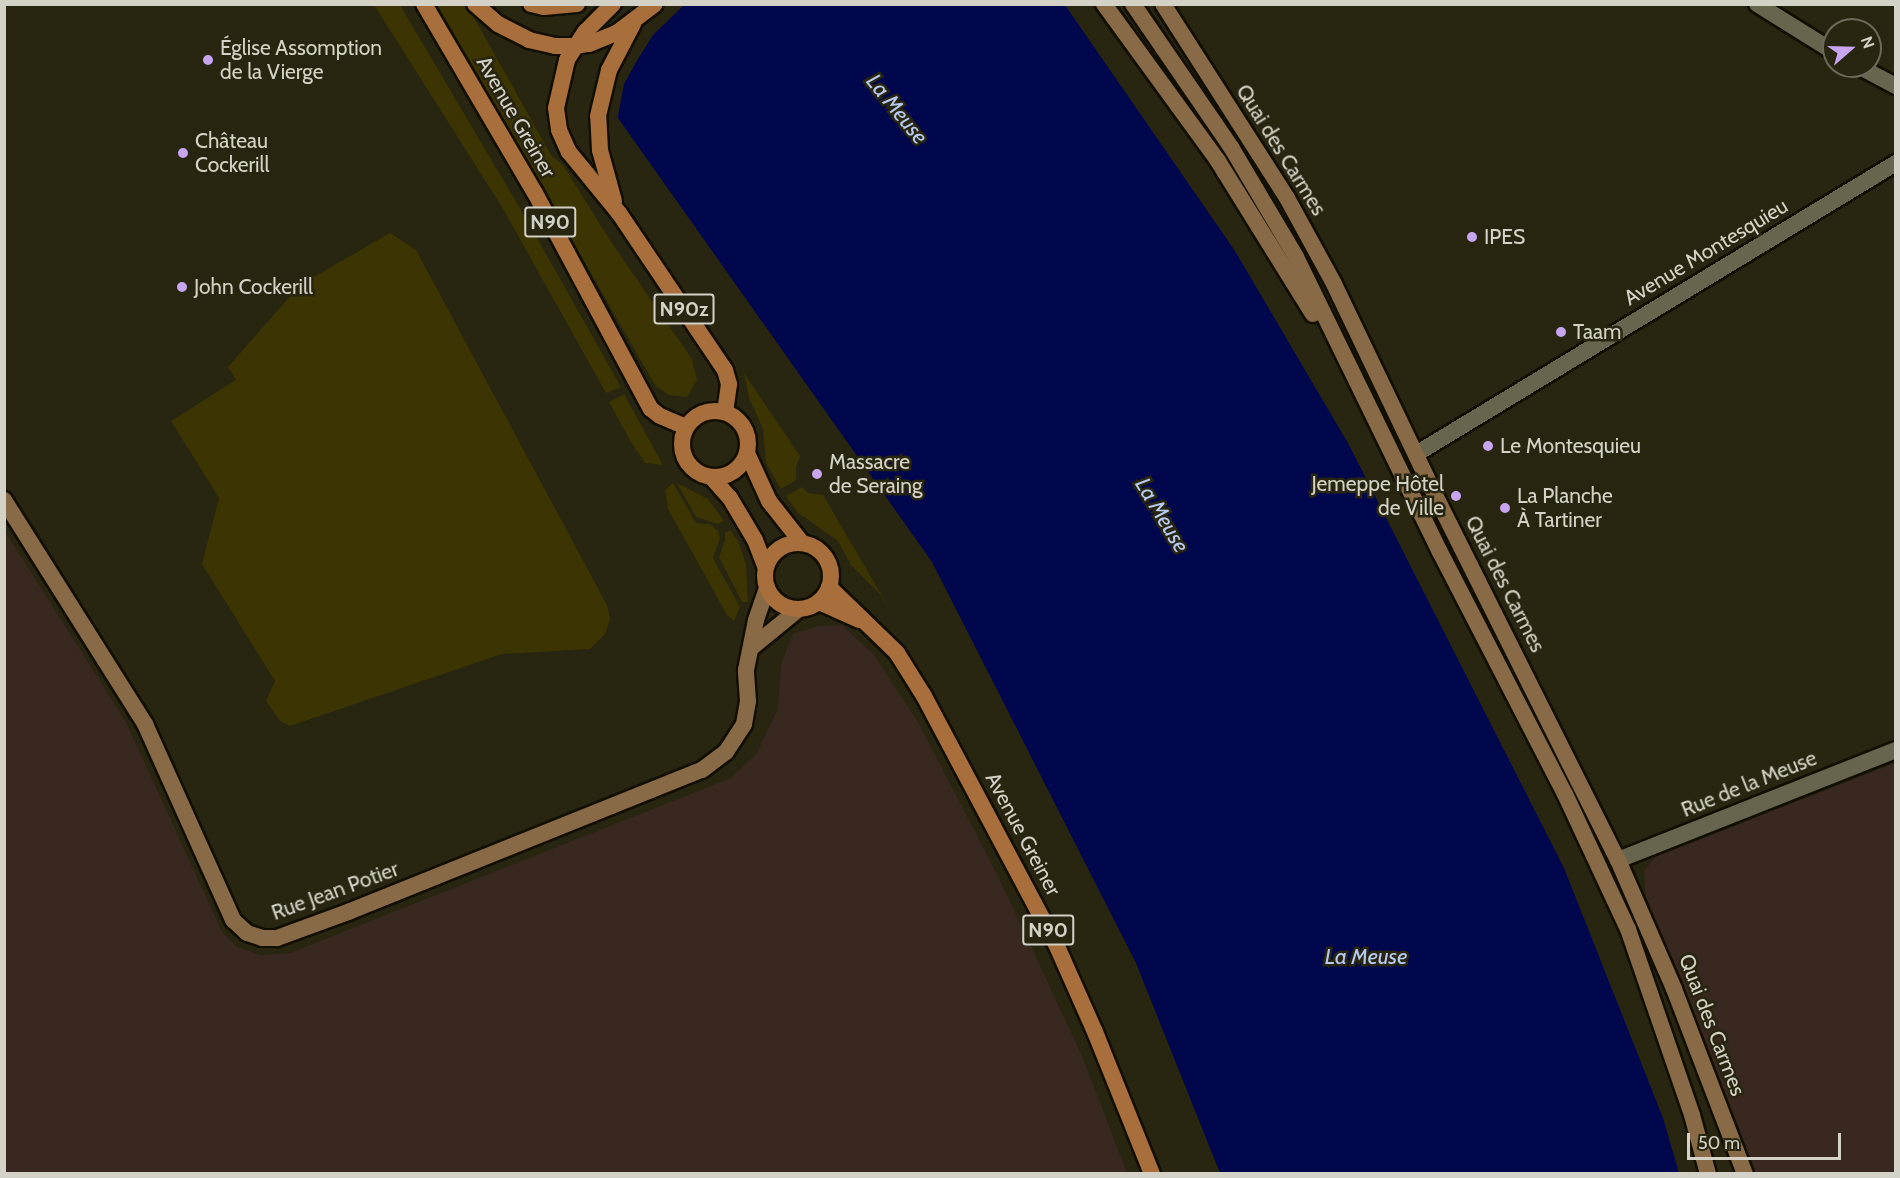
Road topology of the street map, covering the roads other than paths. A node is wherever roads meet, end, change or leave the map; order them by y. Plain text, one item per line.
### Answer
1 (424, 4) edge
2 (474, 4) edge
3 (531, 4) edge
4 (577, 4) edge
5 (613, 4) edge
6 (655, 4) edge
7 (1104, 4) edge
8 (1133, 4) edge
9 (1163, 4) edge
10 (1174, 4) edge
11 (1757, 4) edge
12 (633, 23) junction
13 (1822, 45) edge
14 (570, 53) junction
15 (1201, 64) junction
16 (1881, 78) edge
17 (1896, 86) edge
18 (1896, 163) edge
19 (619, 213) junction
20 (1342, 349) junction
21 (725, 412) junction
22 (686, 427) junction
23 (747, 453) junction
24 (1416, 454) junction
25 (712, 478) junction
26 (4, 500) edge
27 (802, 543) junction
28 (766, 568) junction
29 (829, 586) junction
30 (767, 588) junction
31 (819, 602) junction
32 (799, 609) junction
33 (873, 627) junction
34 (751, 648) junction
35 (1896, 750) edge
36 (1618, 860) junction
37 (1152, 1173) edge
38 (1708, 1173) edge
39 (1745, 1173) edge

1 - 22 main road, Avenue Greiner / N90
2 - 14 main road
3 - 4 main road
5 - 14 main road, N90z
6 - 12 main road
7 - 20 main road
8 - 20 main road, Quai des Carmes
9 - 15 main road, Quai des Carmes
10 - 15 main road
11 - 13 street
12 - 14 main road
12 - 19 main road, N90z
14 - 19 main road, N90z
15 - 24 main road, Quai des Carmes
16 - 17 street
18 - 24 street, Avenue Montesquieu
19 - 21 main road, N90z
20 - 38 main road, Quai des Carmes
21 - 22 main road
21 - 23 main road
22 - 25 main road
23 - 25 main road
23 - 27 main road
24 - 36 main road, Quai des Carmes
25 - 28 main road
26 - 34 main road, Rue Jean Potier
27 - 28 main road
27 - 29 main road
28 - 30 main road
29 - 31 main road
29 - 33 main road, Avenue Greiner / N90
30 - 32 main road
30 - 34 main road, Rue Jean Potier
31 - 32 main road
31 - 33 main road, Avenue Greiner / N90
32 - 34 main road
33 - 37 main road, Avenue Greiner / N90
35 - 36 street, Rue de la Meuse
36 - 39 main road, Quai des Carmes

